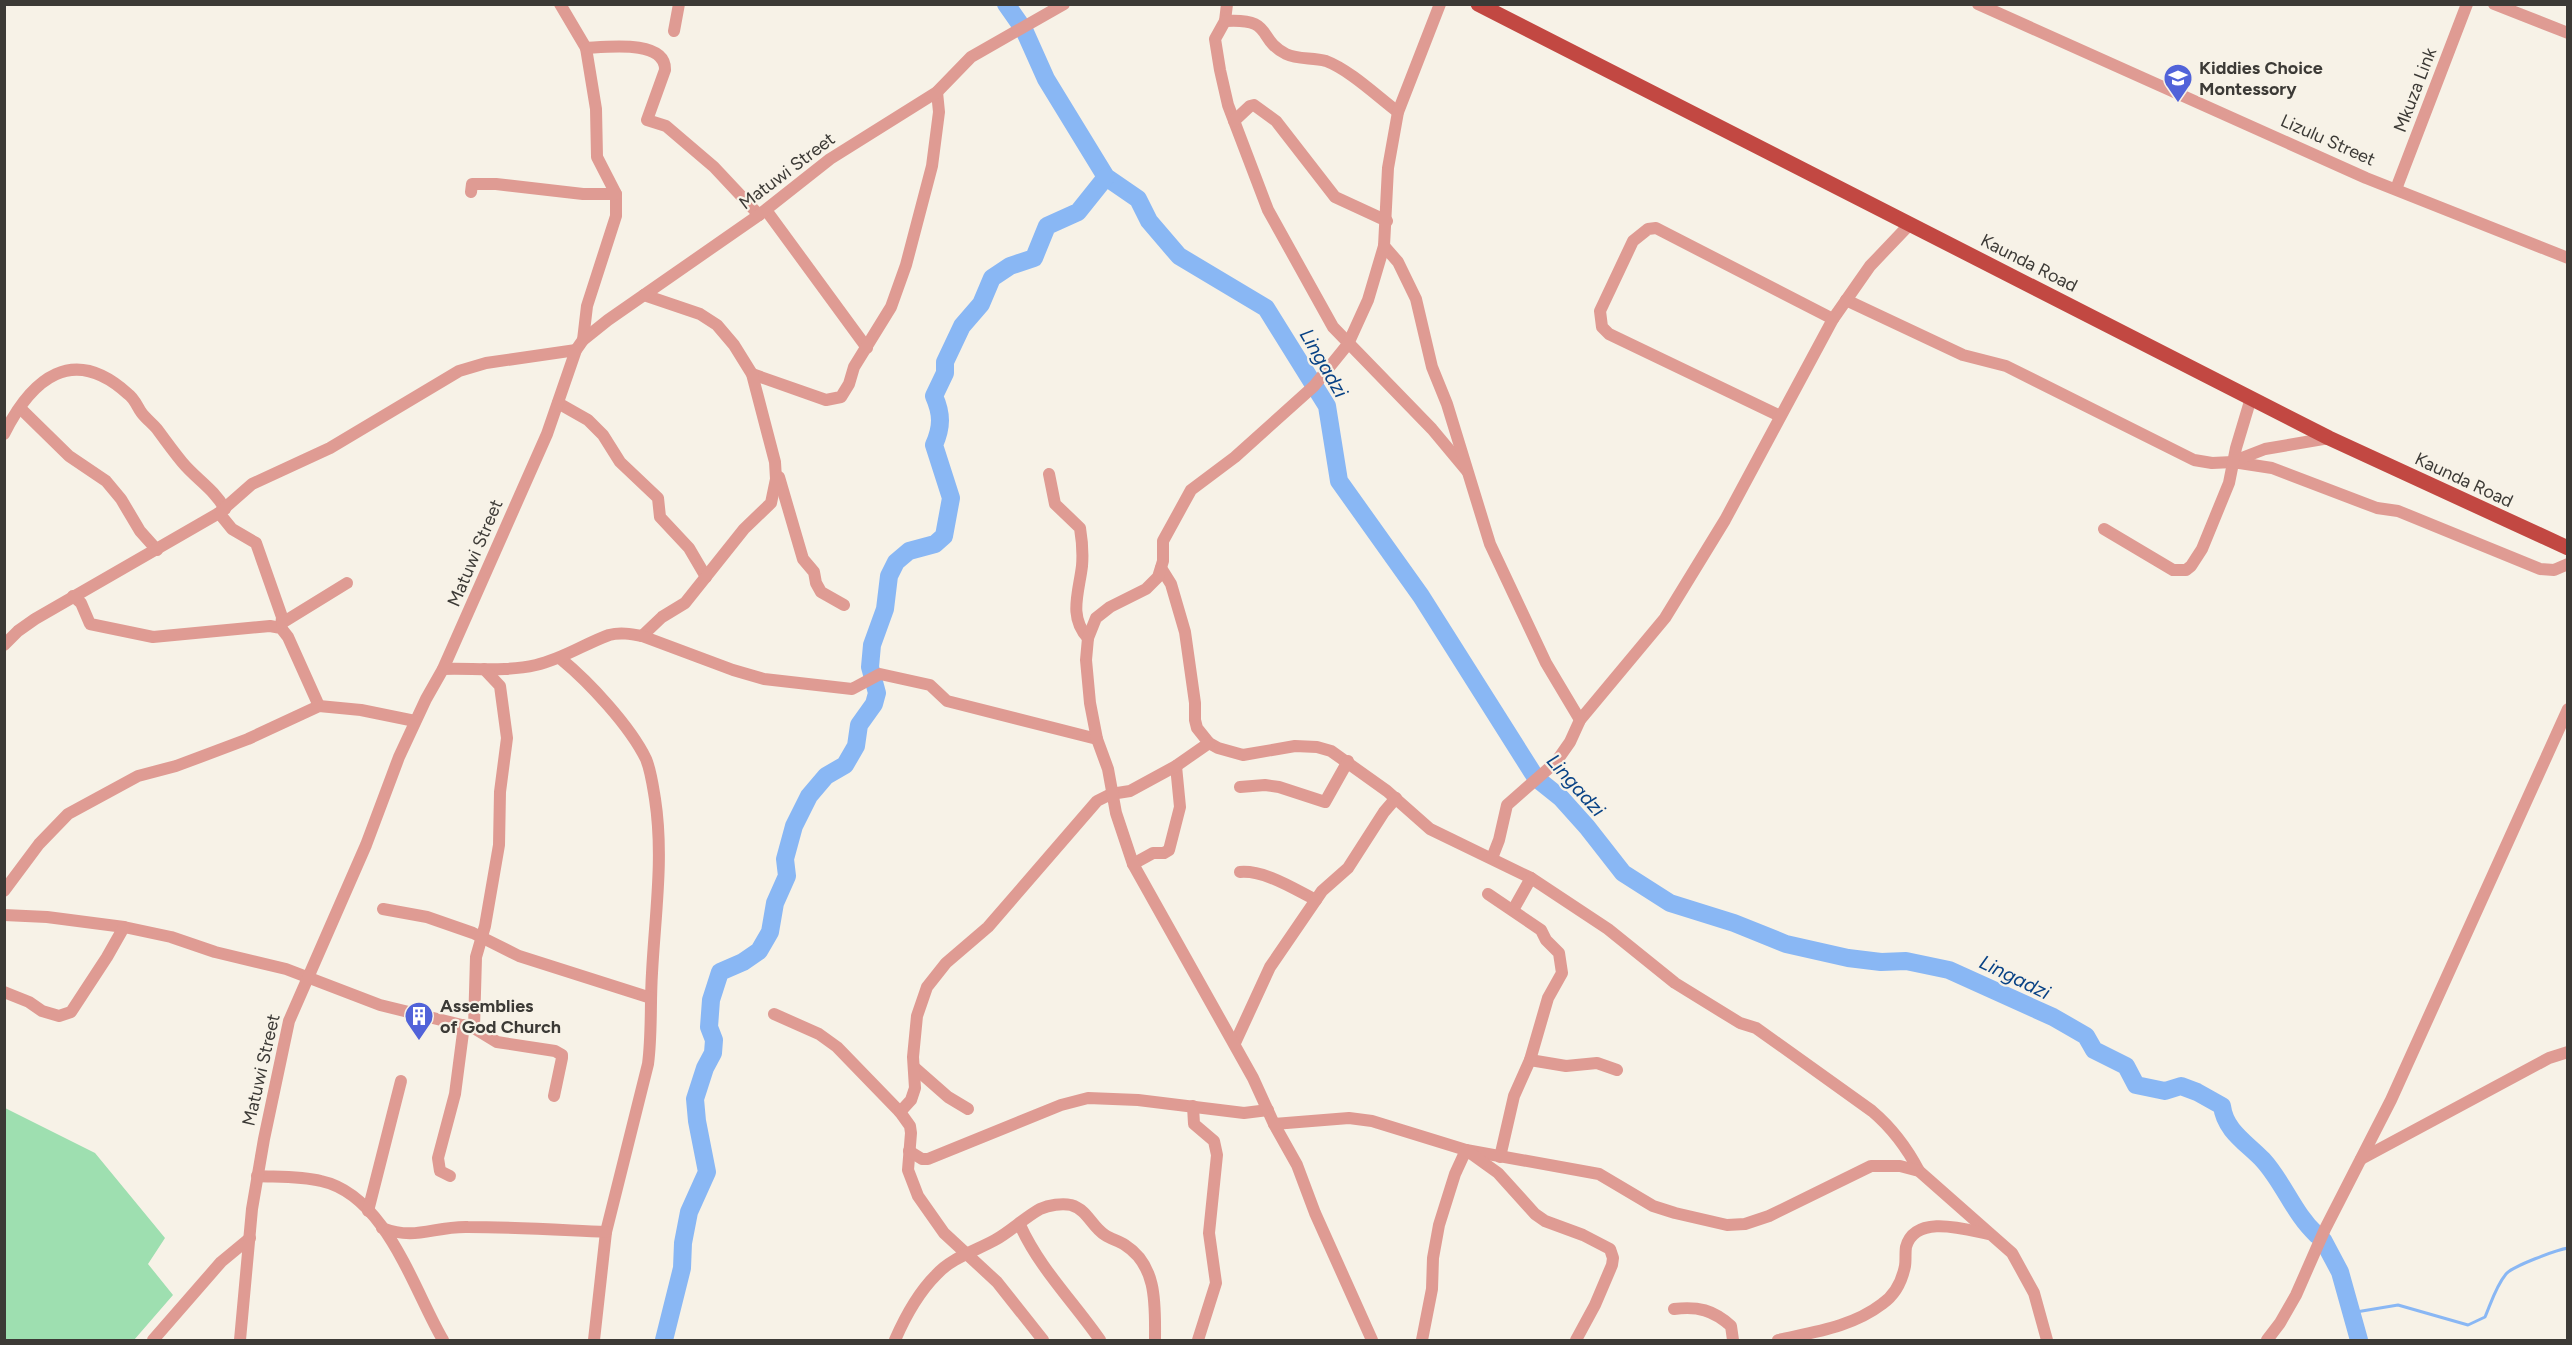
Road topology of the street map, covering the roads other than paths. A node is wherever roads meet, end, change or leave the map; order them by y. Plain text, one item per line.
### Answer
1 (560, 4) edge
2 (679, 4) edge
3 (1045, 4) edge
4 (1064, 4) edge
5 (1227, 4) edge
6 (1440, 4) edge
7 (1478, 4) edge
8 (1978, 4) edge
9 (2467, 4) edge
10 (2493, 4) edge
11 (1035, 20) junction
12 (1225, 21) junction
13 (674, 31) dead end
14 (2568, 33) edge
15 (586, 48) junction
16 (937, 92) junction
17 (1398, 112) junction
18 (1234, 121) junction
19 (2396, 189) junction
20 (471, 192) dead end
21 (616, 194) junction
22 (762, 212) junction
23 (1387, 221) junction
24 (1910, 225) junction
25 (1384, 246) junction
26 (2568, 258) edge
27 (645, 295) junction
28 (1846, 300) junction
29 (1833, 319) junction
30 (1348, 344) junction
31 (580, 345) junction
32 (867, 348) junction
33 (752, 374) junction
34 (2251, 398) junction
35 (558, 403) junction
36 (20, 408) junction
37 (1780, 416) junction
38 (4, 434) edge
39 (2329, 438) junction
40 (775, 462) junction
41 (2233, 462) junction
42 (1467, 471) junction
43 (1049, 474) dead end
44 (222, 511) junction
45 (2104, 529) dead end
46 (2568, 549) edge
47 (157, 550) junction
48 (2568, 564) edge
49 (1161, 568) junction
50 (706, 577) junction
51 (347, 583) dead end
52 (73, 596) junction
53 (844, 605) dead end
54 (282, 626) junction
55 (642, 636) junction
56 (1088, 638) junction
57 (4, 645) edge
58 (561, 659) junction
59 (443, 669) junction
60 (484, 669) junction
61 (320, 706) junction
62 (2568, 709) edge
63 (1580, 720) junction
64 (415, 721) junction
65 (1097, 739) junction
66 (1209, 743) junction
67 (1348, 761) junction
68 (1176, 766) junction
69 (1240, 787) dead end
70 (1111, 794) junction
71 (1396, 798) junction
72 (1492, 858) junction
73 (1134, 864) junction
74 (1240, 872) dead end
75 (1531, 878) junction
76 (4, 891) edge
77 (1488, 894) dead end
78 (1316, 900) junction
79 (383, 909) dead end
80 (1513, 910) junction
81 (4, 915) edge
82 (124, 927) junction
83 (481, 936) junction
84 (308, 977) junction
85 (4, 992) edge
86 (651, 999) junction
87 (774, 1014) dead end
88 (469, 1027) junction
89 (1235, 1043) junction
90 (2568, 1052) edge
91 (1530, 1060) junction
92 (915, 1068) junction
93 (1617, 1070) dead end
94 (401, 1081) dead end
95 (554, 1096) dead end
96 (1193, 1106) junction
97 (968, 1109) dead end
98 (1268, 1110) junction
99 (900, 1112) junction
100 (1274, 1124) junction
101 (1466, 1150) junction
102 (909, 1151) junction
103 (1500, 1157) junction
104 (2361, 1159) junction
105 (1919, 1171) junction
106 (257, 1176) junction
107 (450, 1176) dead end
108 (368, 1211) junction
109 (1020, 1225) junction
110 (382, 1228) junction
111 (606, 1232) junction
112 (1992, 1234) junction
113 (250, 1238) junction
114 (966, 1254) junction
115 (1674, 1309) dead end
116 (895, 1340) edge
117 (153, 1341) edge
118 (240, 1341) edge
119 (443, 1341) edge
120 (594, 1341) edge
121 (1043, 1341) edge
122 (1100, 1341) edge
123 (1155, 1341) edge
124 (1198, 1341) edge
125 (1372, 1341) edge
126 (1422, 1341) edge
127 (1576, 1341) edge
128 (1733, 1341) edge
129 (1778, 1341) edge
130 (2047, 1341) edge
131 (2267, 1341) edge

1 - 15 street
2 - 13 street
3 - 11 street
4 - 11 street, Matuwi Street
5 - 12 street
6 - 17 street
7 - 24 main road, Kaunda Road
8 - 19 street, Lizulu Street
9 - 19 street, Mkuza Link
10 - 14 street
11 - 16 street, Matuwi Street
12 - 17 street
12 - 18 street
15 - 21 street
15 - 22 street
16 - 22 street, Matuwi Street
16 - 32 street
17 - 23 street
18 - 23 street
18 - 30 street
19 - 26 street, Lizulu Street
20 - 21 street
21 - 31 street
22 - 27 street, Matuwi Street
22 - 32 street
23 - 25 street
24 - 28 street
24 - 34 main road, Kaunda Road
25 - 30 street
25 - 42 street
27 - 31 street, Matuwi Street
27 - 33 street
28 - 29 street
28 - 41 street
29 - 37 street
29 - 37 street
30 - 42 street
30 - 49 street
31 - 35 street, Matuwi Street
31 - 44 street
32 - 33 street
33 - 40 street
34 - 39 main road, Kaunda Road
34 - 41 street
35 - 50 street
35 - 59 street, Matuwi Street
36 - 38 street
36 - 44 street
36 - 47 street
37 - 63 street
39 - 41 street
39 - 46 main road, Kaunda Road
40 - 50 street
40 - 53 street
41 - 45 street
41 - 48 street
42 - 63 street
43 - 56 street
44 - 47 street
44 - 54 street
47 - 52 street
49 - 56 street
49 - 66 street
50 - 55 street
51 - 54 street
52 - 54 street
52 - 57 street
54 - 61 street
55 - 58 street
55 - 65 street
56 - 65 street
58 - 60 street
58 - 86 street
59 - 60 street
59 - 64 street, Matuwi Street
60 - 83 street
61 - 64 street
61 - 76 street
62 - 104 street
63 - 72 street
64 - 84 street, Matuwi Street
65 - 70 street
66 - 67 street
66 - 68 street
67 - 69 street
67 - 71 street
68 - 70 street
68 - 73 street
70 - 73 street
70 - 92 street
71 - 72 street
71 - 78 street
72 - 75 street
73 - 89 street
74 - 78 street
75 - 80 street
75 - 105 street
77 - 80 street
78 - 89 street
79 - 83 street
80 - 91 street
81 - 82 street
82 - 84 street
82 - 85 street
83 - 86 street
83 - 88 street
84 - 88 street
84 - 106 street, Matuwi Street
86 - 111 street
87 - 99 street
88 - 95 street
88 - 107 street
89 - 98 street
90 - 104 street
91 - 93 street
91 - 103 street
92 - 97 street
92 - 99 street
94 - 108 street
96 - 98 street
96 - 102 street
96 - 124 street
98 - 100 street
99 - 102 street
100 - 101 street
100 - 125 street
101 - 103 street
101 - 126 street
101 - 127 street
102 - 114 street
103 - 105 street
104 - 131 street
105 - 112 street
106 - 108 street
106 - 113 street, Matuwi Street
108 - 110 street
109 - 114 street
109 - 122 street
109 - 123 street
110 - 111 street
110 - 119 street
111 - 120 street
112 - 129 street
112 - 130 street
113 - 117 street
113 - 118 street, Matuwi Street
114 - 116 street
114 - 121 street
115 - 128 street

